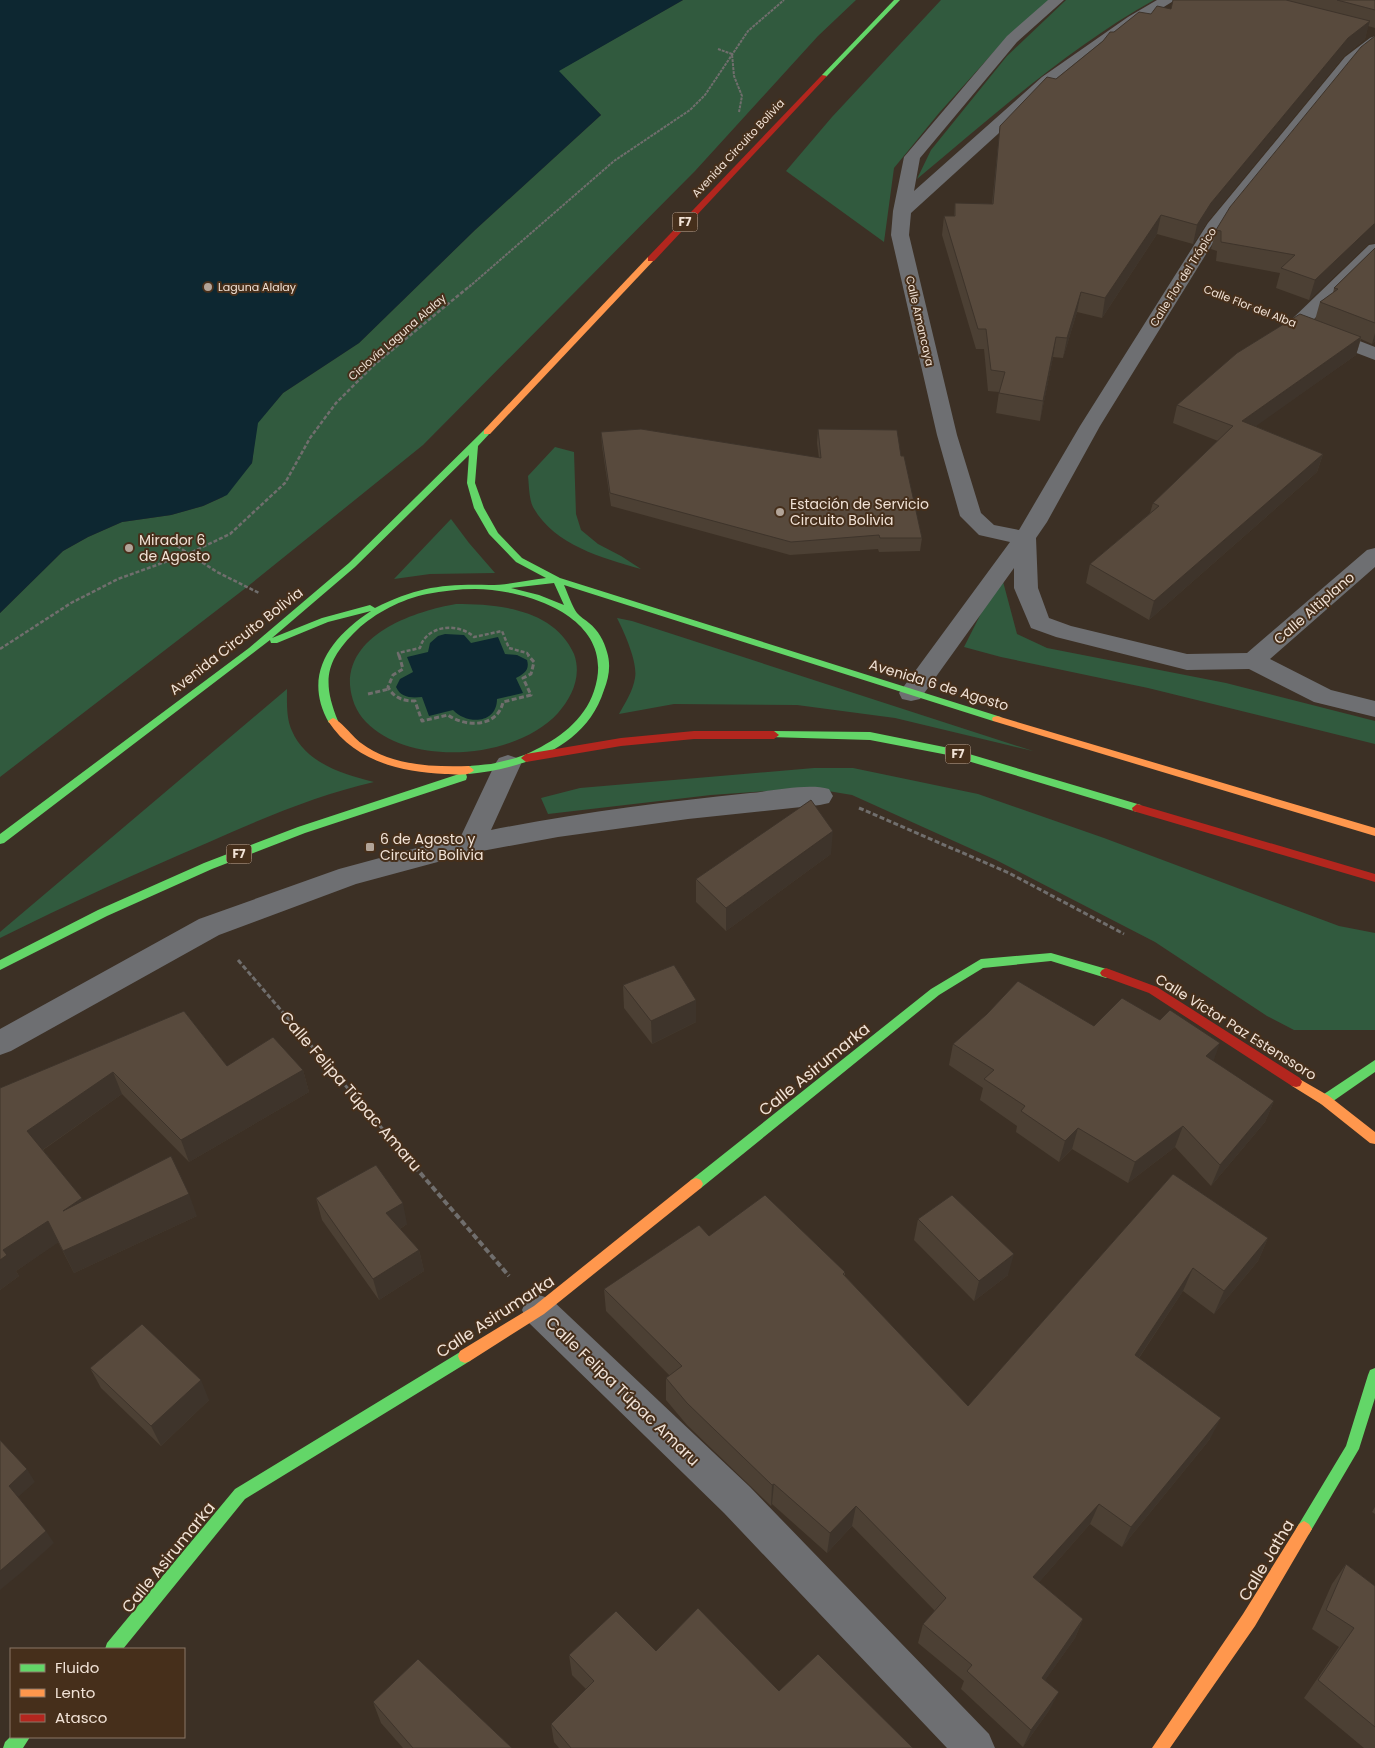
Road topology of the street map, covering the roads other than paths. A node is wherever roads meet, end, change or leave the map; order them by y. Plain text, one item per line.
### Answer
1 (897, 0) edge
2 (1057, 0) edge
3 (1168, 0) edge
4 (1372, 36) edge
5 (902, 211) junction
6 (1375, 249) edge
7 (1375, 354) edge
8 (474, 446) junction
9 (1025, 538) junction
10 (1375, 555) edge
11 (352, 565) junction
12 (557, 580) junction
13 (494, 587) junction
14 (341, 589) dead end
15 (401, 599) junction
16 (333, 605) dead end
17 (573, 614) junction
18 (325, 625) junction
19 (324, 647) dead end
20 (252, 650) junction
21 (1253, 661) junction
22 (323, 674) junction
23 (911, 692) junction
24 (1375, 710) edge
25 (508, 764) junction
26 (820, 796) dead end
27 (1375, 832) edge
28 (0, 840) edge
29 (471, 843) junction
30 (1375, 878) edge
31 (981, 964) joint
32 (0, 965) edge
33 (0, 1043) edge
34 (1375, 1065) edge
35 (1326, 1100) junction
36 (1375, 1139) edge
37 (539, 1310) junction
38 (1375, 1376) edge
39 (113, 1648) edge
40 (21, 1738) edge
41 (11, 1748) edge
42 (975, 1748) edge
43 (1160, 1748) edge

1 - 8 main road, Avenida Circuito Bolivia / F7
2 - 5 street, Calle Amancaya
3 - 5 street
4 - 9 street, Calle Flor del Trópico
5 - 9 street, Calle Amancaya
6 - 7 street, Calle Flor del Alba
8 - 11 main road, Avenida Circuito Bolivia / F7
8 - 12 main road, F7
9 - 21 street
9 - 23 street
10 - 21 street, Calle Altiplano
11 - 14 main road
11 - 20 main road, Avenida Circuito Bolivia / F7
12 - 13 main road, Avenida 6 de Agosto / F7
12 - 17 main road, F7
12 - 23 main road, Avenida 6 de Agosto / F7
13 - 15 main road, F7
13 - 17 main road, F7
15 - 18 main road
15 - 22 main road, F7
16 - 18 main road
17 - 25 main road, F7
18 - 20 main road
19 - 22 main road
20 - 28 main road, Avenida Circuito Bolivia / F7
21 - 24 street
22 - 25 main road, F7
23 - 27 main road, Avenida 6 de Agosto / F7
25 - 29 street
25 - 30 main road, F7
25 - 32 main road, F7
26 - 29 street
29 - 33 street
31 - 35 main road, Calle Víctor Paz Estenssoro
31 - 37 main road, Calle Asirumarka
34 - 35 main road
35 - 36 main road, Calle Víctor Paz Estenssoro
37 - 39 main road, Calle Asirumarka
37 - 42 street, Calle Felipa Túpac Amaru
38 - 43 main road, Calle Jatha
40 - 41 main road

